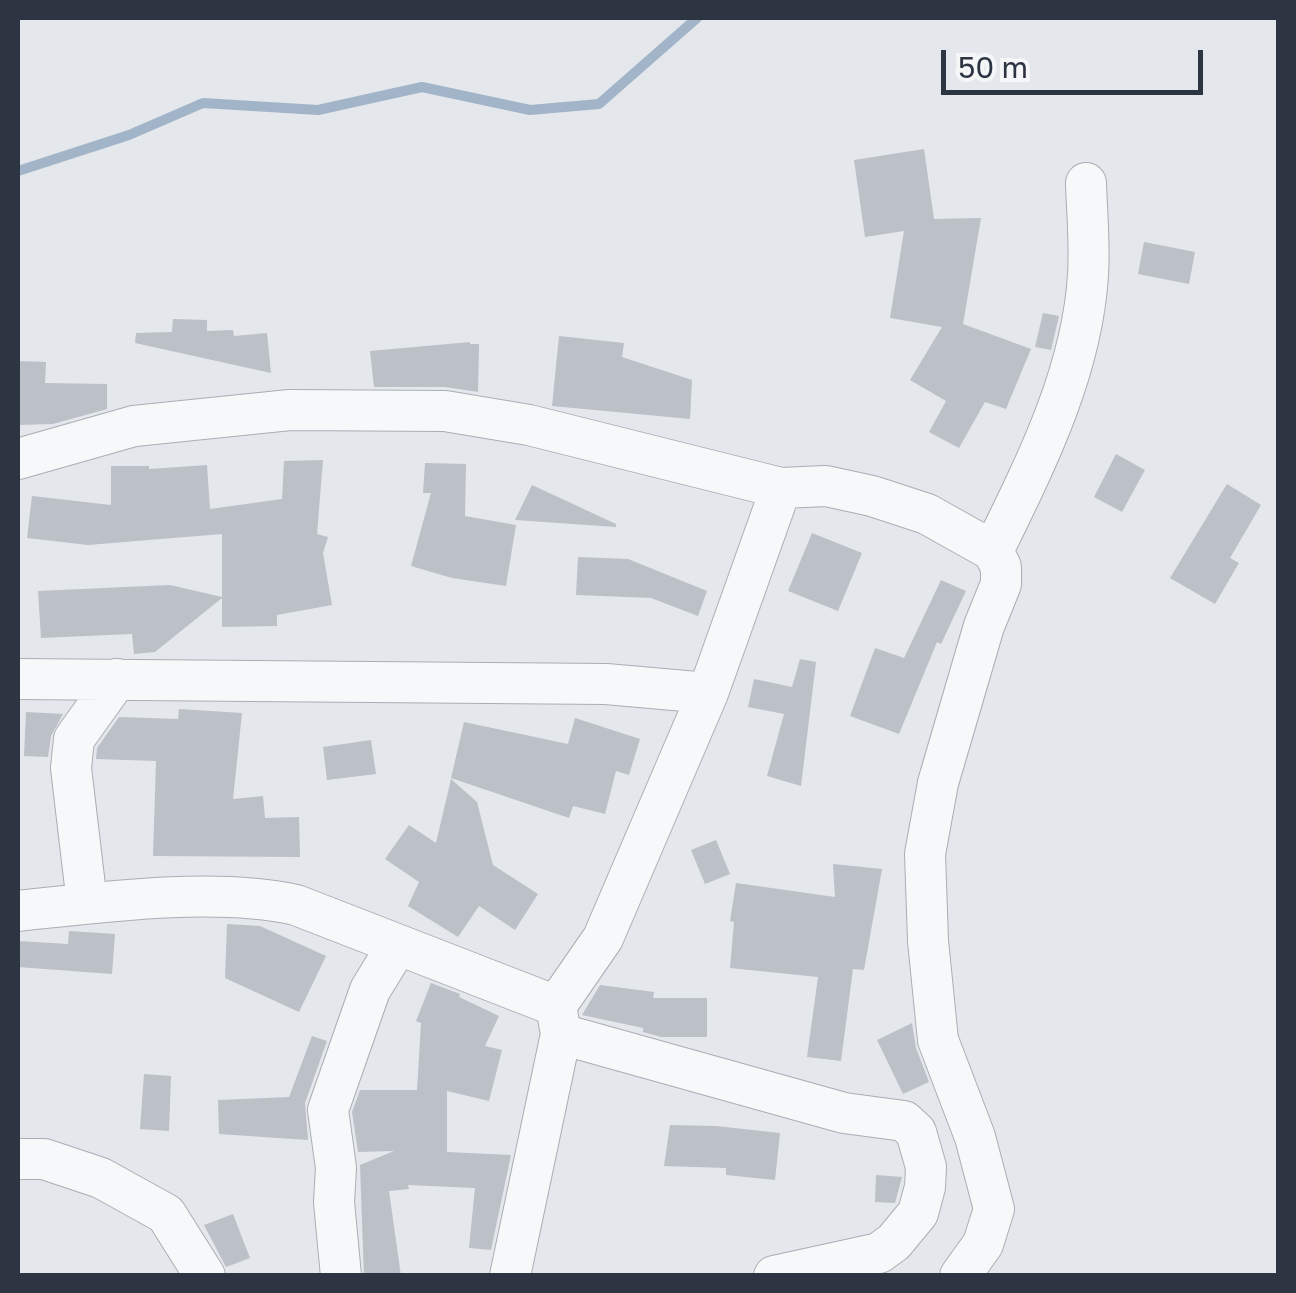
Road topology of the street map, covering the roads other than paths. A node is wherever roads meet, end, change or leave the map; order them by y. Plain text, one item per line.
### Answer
1 (1086, 183) dead end
2 (18, 459) edge
3 (781, 488) junction
4 (993, 550) junction
5 (18, 679) edge
6 (117, 679) junction
7 (708, 693) junction
8 (87, 904) junction
9 (18, 911) edge
10 (397, 946) junction
11 (558, 1020) junction
12 (18, 1159) edge
13 (205, 1276) edge
14 (341, 1276) edge
15 (510, 1276) edge
16 (774, 1276) edge
17 (960, 1276) edge

1 - 4 street
2 - 3 street
3 - 4 street
3 - 7 street
4 - 17 street
5 - 6 street
6 - 7 street
6 - 8 street
7 - 11 street
8 - 9 street
8 - 10 street
10 - 11 street
10 - 14 street
11 - 15 street
11 - 16 street
12 - 13 street

